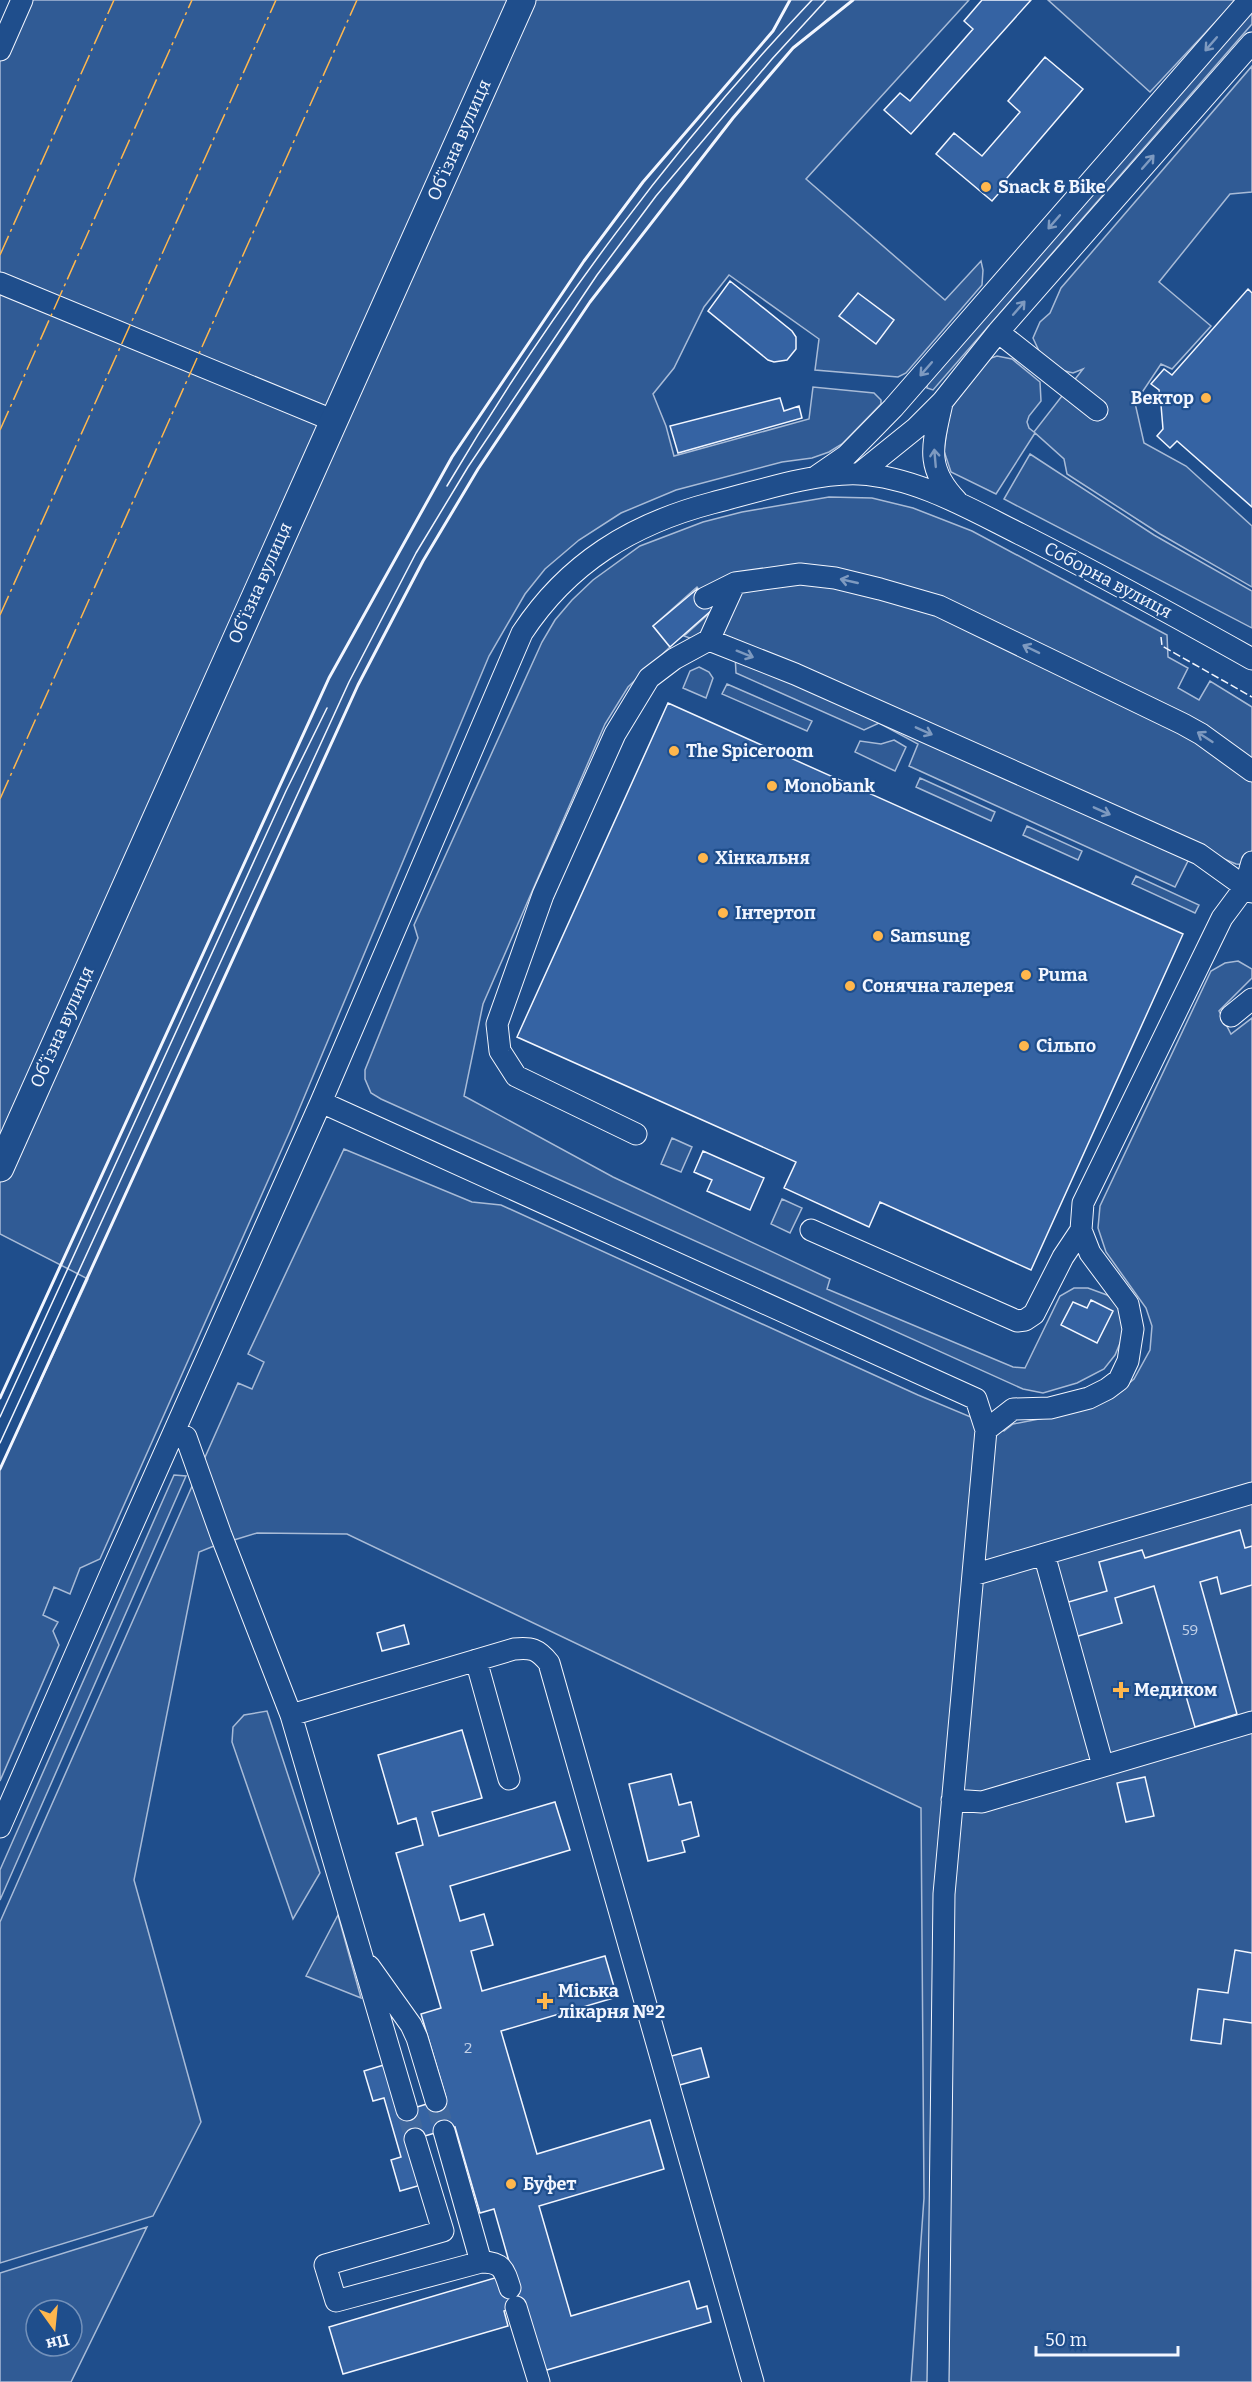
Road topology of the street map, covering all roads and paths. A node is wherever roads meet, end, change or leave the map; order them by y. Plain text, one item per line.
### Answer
1 (22, 0) edge
2 (522, 0) edge
3 (1250, 0) edge
4 (1252, 43) edge
5 (0, 50) edge
6 (0, 283) edge
7 (998, 333) junction
8 (942, 402) junction
9 (1097, 410) dead end
10 (332, 420) junction
11 (859, 474) junction
12 (813, 479) junction
13 (962, 507) junction
14 (735, 583) junction
15 (705, 598) dead end
16 (709, 640) junction
17 (1252, 659) edge
18 (1252, 771) edge
19 (1252, 862) edge
20 (1248, 889) edge
21 (1252, 999) edge
22 (1232, 1016) dead end
23 (321, 1102) junction
24 (636, 1134) dead end
25 (0, 1168) edge
26 (811, 1230) dead end
27 (1081, 1230) junction
28 (986, 1430) junction
29 (174, 1432) junction
30 (1252, 1493) edge
31 (1044, 1554) junction
32 (973, 1575) junction
33 (476, 1660) junction
34 (291, 1715) junction
35 (1252, 1722) edge
36 (1103, 1766) junction
37 (509, 1779) dead end
38 (952, 1800) junction
39 (0, 1827) edge
40 (362, 1956) junction
41 (436, 2101) tunnel mouth
42 (407, 2110) tunnel mouth
43 (444, 2131) tunnel mouth
44 (416, 2139) tunnel mouth
45 (481, 2262) junction
46 (538, 2382) edge
47 (753, 2382) edge
48 (938, 2382) edge

1 - 5 street
2 - 10 main road, Обʼїзна вулиця
3 -> 12 street
7 -> 4 street
6 - 10 street
7 - 8 street
7 - 9 street
8 - 11 street
13 -> 8 street
10 - 25 main road, Обʼїзна вулиця
11 - 12 street, Соборна вулиця
11 - 13 street, Соборна вулиця
12 - 23 street
13 - 17 street, Соборна вулиця
14 - 15 street
14 - 16 street
18 -> 14 street
16 -> 20 street
16 - 24 street
19 - 20 street
20 - 27 street
21 - 22 street
23 - 28 street
23 - 29 street
26 - 27 street
27 - 28 street
28 - 32 street
29 - 34 street
29 - 39 street
30 - 31 street
31 - 32 street
31 - 36 street
32 - 38 street
33 - 34 street
33 - 37 street
33 - 47 street
34 - 40 street
35 - 36 street
36 - 38 street
38 - 48 street
40 - 41 street
40 - 42 street
43 - 45 street
44 - 45 street
45 - 46 street

